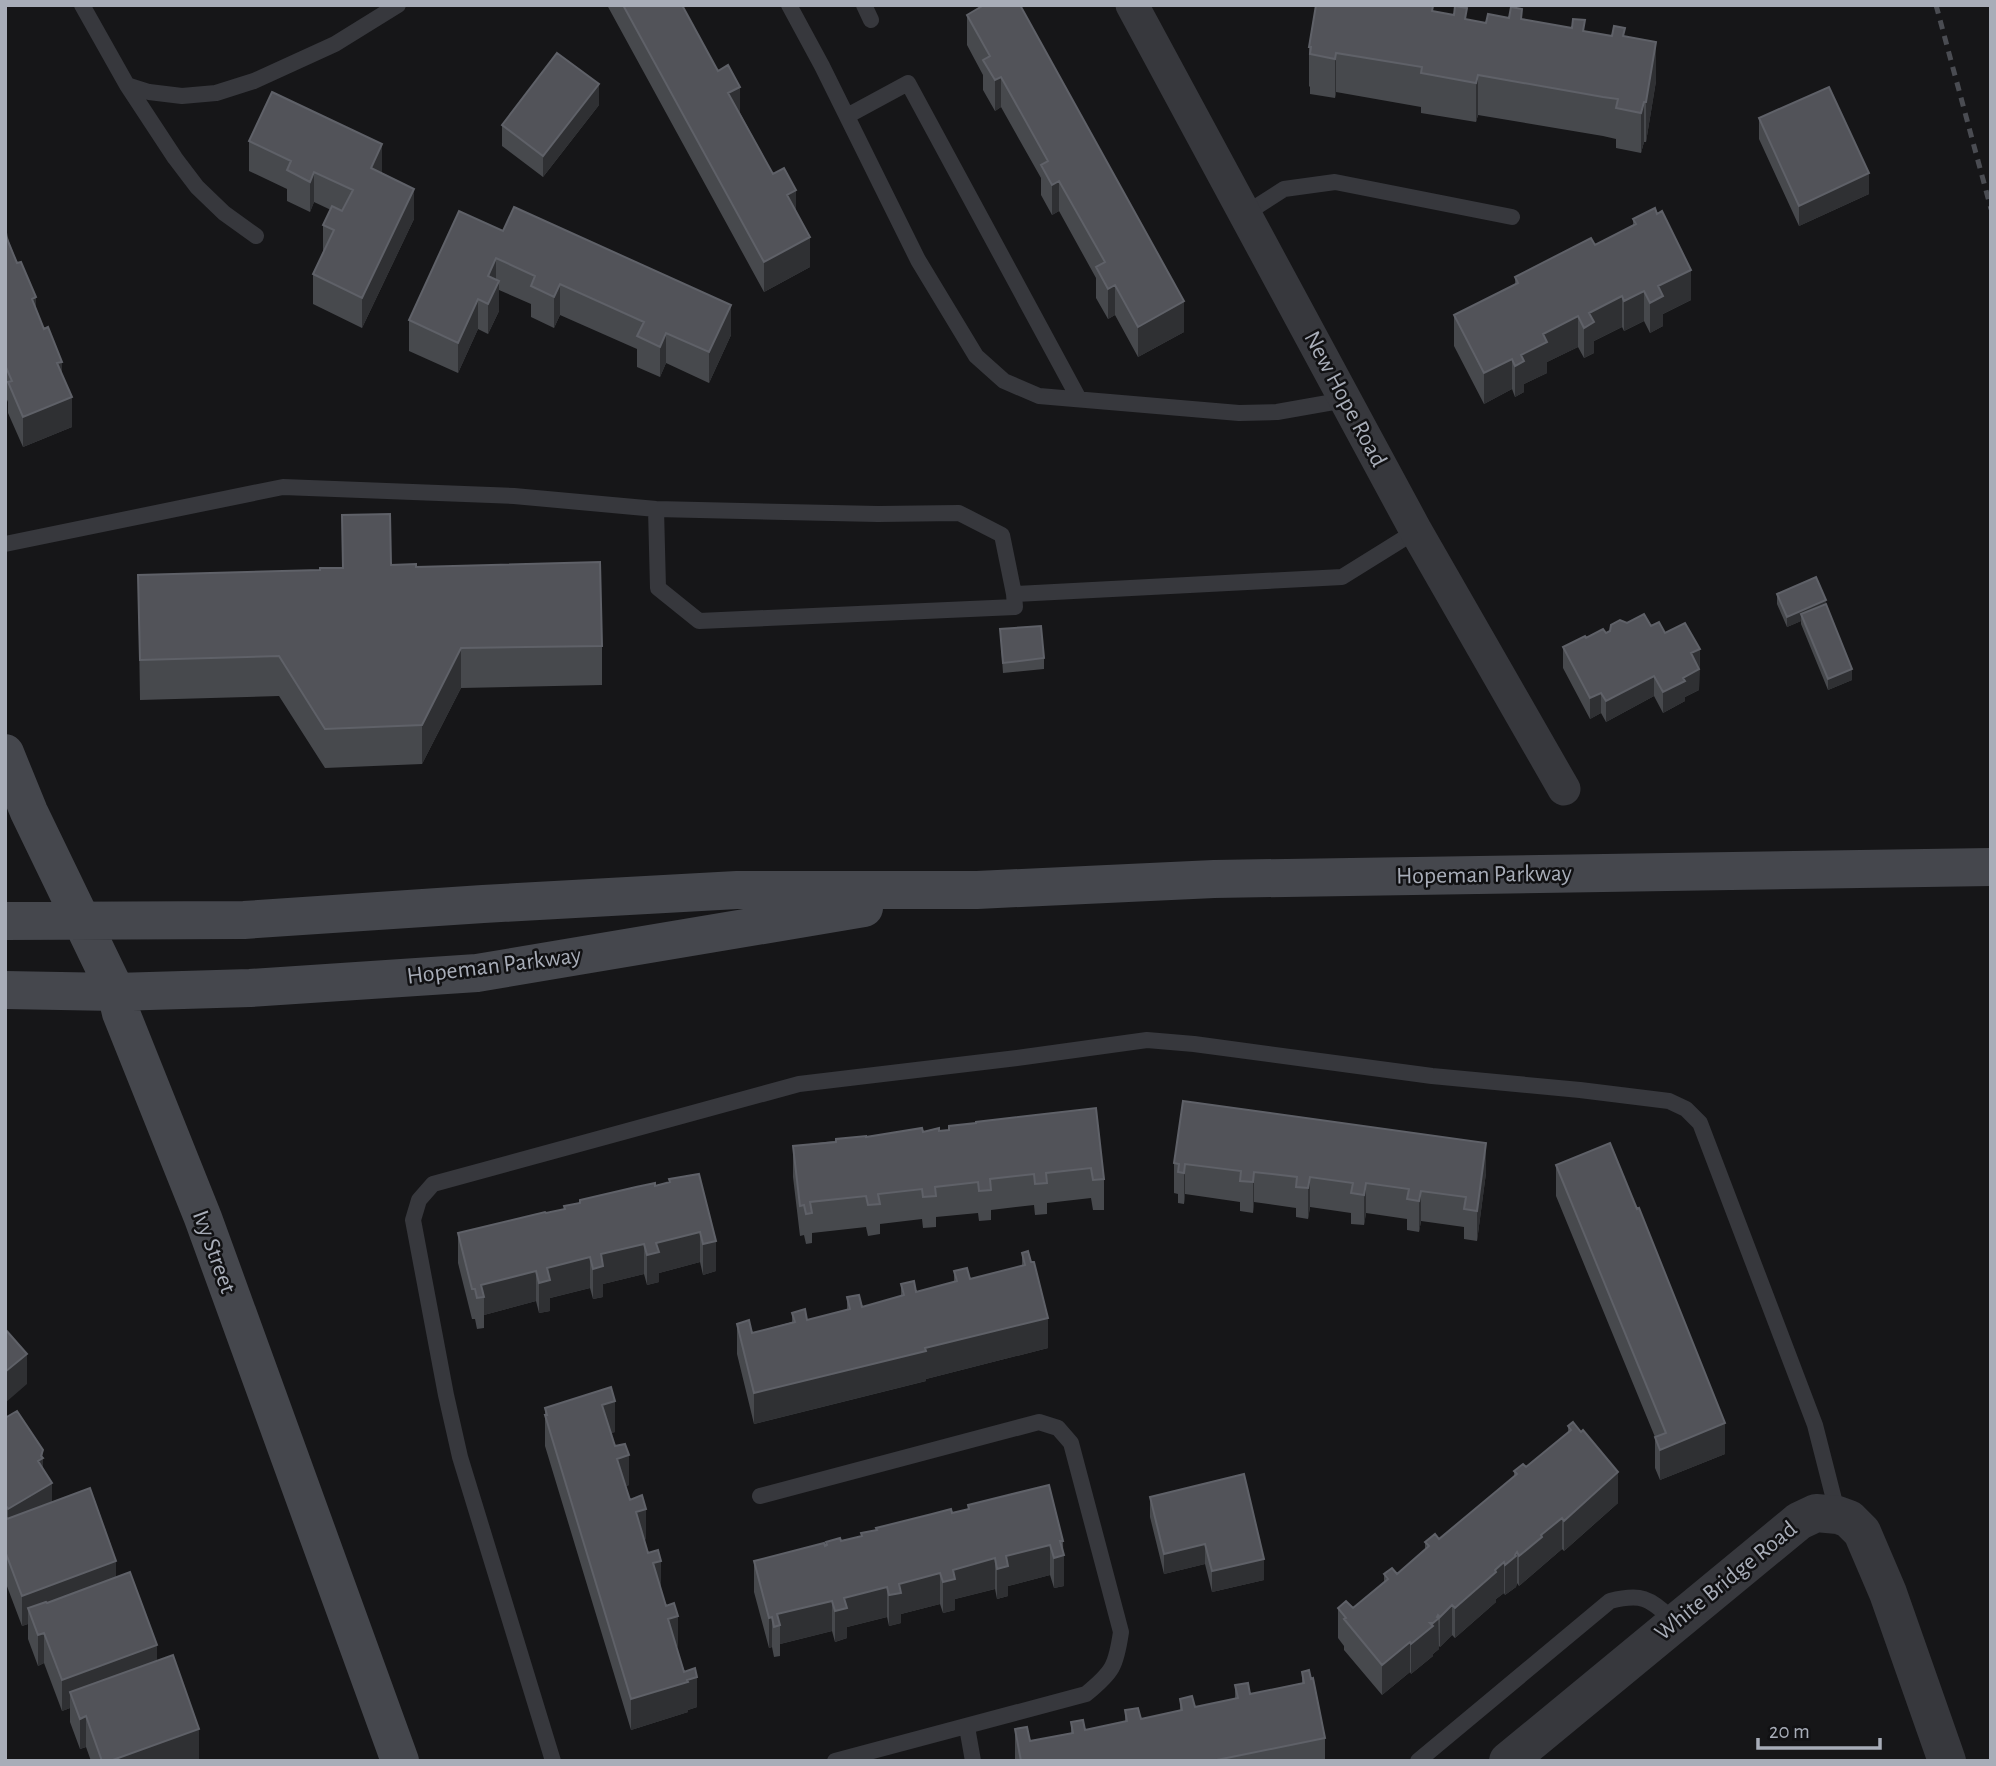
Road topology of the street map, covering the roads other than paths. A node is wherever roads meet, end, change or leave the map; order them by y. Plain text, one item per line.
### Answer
1 (82, 5) edge
2 (398, 5) edge
3 (789, 5) edge
4 (1132, 5) edge
5 (127, 85) junction
6 (847, 116) junction
7 (1245, 214) junction
8 (1512, 218) dead end
9 (256, 236) dead end
10 (1079, 399) junction
11 (1345, 400) junction
12 (656, 509) junction
13 (1416, 531) junction
14 (5, 544) edge
15 (1014, 594) junction
16 (5, 752) edge
17 (1564, 789) dead end
18 (1991, 867) edge
19 (977, 890) junction
20 (5, 920) edge
21 (81, 920) junction
22 (5, 990) edge
23 (116, 992) junction
24 (760, 1496) dead end
25 (1838, 1515) junction
26 (1676, 1622) junction
27 (968, 1727) junction
28 (400, 1761) edge
29 (553, 1761) edge
30 (835, 1761) edge
31 (973, 1761) edge
32 (1418, 1761) edge
33 (1508, 1761) edge
34 (1947, 1761) edge

1 - 5 lane
2 - 5 lane
3 - 6 lane
4 - 7 street, New Hope Road
5 - 9 lane
6 - 10 lane
6 - 10 lane
7 - 8 lane
7 - 11 street, New Hope Road
10 - 11 lane
11 - 13 street, New Hope Road
12 - 14 lane
12 - 15 lane
12 - 15 lane
13 - 15 lane
13 - 17 street, New Hope Road
16 - 21 main road, Ivy Street
18 - 19 main road, Hopeman Parkway
19 - 21 main road, Hopeman Parkway
19 - 23 main road, Hopeman Parkway
20 - 21 main road, Hopeman Parkway
21 - 23 main road, Ivy Street
22 - 23 main road, Hopeman Parkway
23 - 28 main road, Ivy Street
24 - 27 lane
25 - 26 street, White Bridge Road
25 - 29 lane
25 - 34 street
26 - 32 lane
26 - 33 street, White Bridge Road
27 - 30 lane
27 - 31 lane

